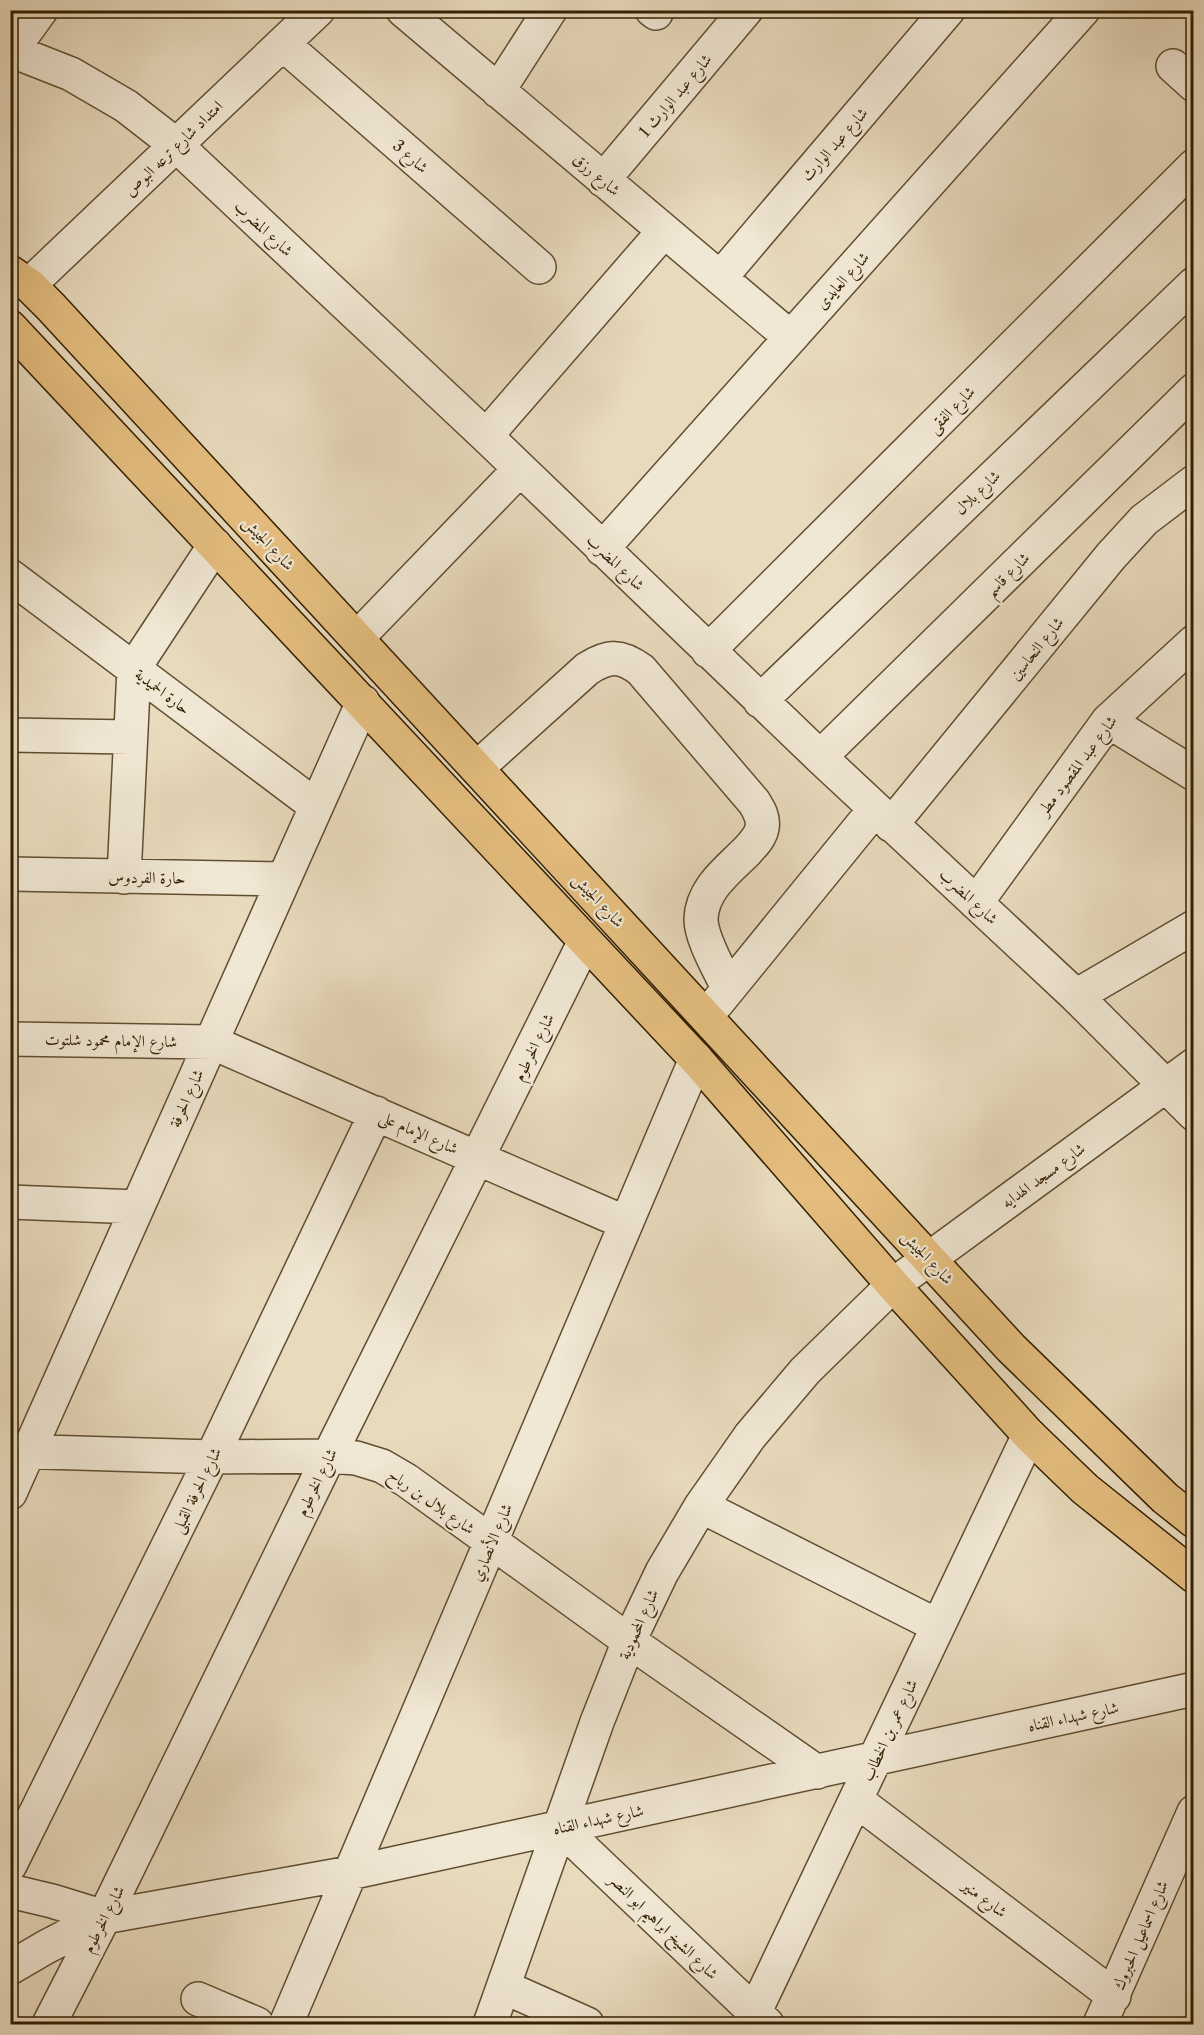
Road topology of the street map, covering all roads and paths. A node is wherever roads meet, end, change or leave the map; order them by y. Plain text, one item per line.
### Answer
1 (41, 10) edge
2 (403, 10) edge
3 (550, 10) edge
4 (746, 10) edge
5 (948, 10) edge
6 (1083, 10) edge
7 (306, 14) edge
8 (282, 44) junction
9 (11, 50) edge
10 (498, 91) junction
11 (176, 145) junction
12 (1194, 166) edge
13 (603, 180) junction
14 (664, 231) junction
15 (539, 267) dead end
16 (720, 278) junction
17 (20, 279) edge
18 (1194, 284) edge
19 (10, 327) edge
20 (790, 338) junction
21 (1194, 390) edge
22 (486, 436) junction
23 (520, 469) junction
24 (1194, 482) edge
25 (215, 545) junction
26 (602, 549) junction
27 (10, 576) edge
28 (357, 638) junction
29 (1194, 642) edge
30 (708, 651) junction
31 (134, 668) junction
32 (760, 701) junction
33 (363, 702) junction
34 (1108, 721) junction
35 (10, 735) edge
36 (130, 737) junction
37 (820, 757) junction
38 (477, 768) junction
39 (1194, 774) edge
40 (316, 806) junction
41 (883, 817) junction
42 (10, 874) edge
43 (124, 877) junction
44 (283, 879) junction
45 (976, 903) junction
46 (1194, 927) edge
47 (585, 940) junction
48 (728, 988) junction
49 (1076, 996) junction
50 (706, 1016) junction
51 (10, 1039) edge
52 (211, 1042) junction
53 (696, 1059) junction
54 (1194, 1065) edge
55 (1166, 1086) junction
56 (376, 1113) junction
57 (1194, 1114) edge
58 (478, 1158) junction
59 (10, 1202) edge
60 (137, 1207) junction
61 (626, 1223) junction
62 (929, 1258) junction
63 (892, 1285) junction
64 (1029, 1434) junction
65 (20, 1451) edge
66 (329, 1456) junction
67 (212, 1457) junction
68 (10, 1493) edge
69 (701, 1506) junction
70 (1194, 1521) edge
71 (490, 1542) junction
72 (1194, 1576) edge
73 (938, 1626) junction
74 (629, 1641) junction
75 (1194, 1689) edge
76 (875, 1759) junction
77 (817, 1772) junction
78 (856, 1800) junction
79 (1194, 1812) edge
80 (560, 1827) junction
81 (10, 1865) edge
82 (350, 1873) junction
83 (10, 1892) edge
84 (104, 1917) junction
85 (10, 1968) edge
86 (504, 1987) junction
87 (198, 1999) dead end
88 (1107, 2010) edge
89 (757, 2021) edge
90 (49, 2025) edge
91 (257, 2025) edge
92 (286, 2025) edge
93 (490, 2025) edge
94 (587, 2025) edge

1 - 9 street
2 - 10 street, شارع رزق
3 - 10 street
4 - 13 street, شارع عبد الوارث 1
5 - 16 street, شارع عبد الوارث
6 - 20 street, شارع العايدى
7 - 8 street, امتداد شارع ترعه البوص
8 - 11 street, امتداد شارع ترعه البوص
8 - 15 street, شارع 3
9 - 11 street, شارع المضرب
10 - 13 street, شارع رزق
11 - 17 street, امتداد شارع ترعه البوص
11 - 22 street, شارع المضرب
12 - 30 street, شارع الفقى
13 - 14 street, شارع رزق
14 - 16 street, شارع رزق
14 - 22 street
16 - 20 street, شارع رزق
17 - 28 main road, شارع الجيش
18 - 32 street, شارع بلال
19 - 25 main road
20 - 26 street, شارع العايدى
21 - 37 street, شارع قاسم
22 - 23 street, شارع المضرب
23 - 26 street, شارع المضرب
23 - 28 street
24 - 41 street, شارع النحاسين
25 - 31 street
25 - 33 main road
26 - 30 street, شارع المضرب
27 - 31 street, حارة الحميدية
28 - 38 main road, شارع الجيش
29 - 34 street, شارع عبد المقصود مطر
30 - 32 street, شارع المضرب
31 - 36 street
31 - 40 street, حارة الحميدية
32 - 37 street, شارع المضرب
33 - 40 street, شارع الحرفة
33 - 47 main road
34 - 39 street
34 - 45 street, شارع عبد المقصود مطر
35 - 36 street
36 - 43 street
37 - 41 street, شارع المضرب
38 - 48 street
38 - 50 main road, شارع الجيش
40 - 44 street, شارع الحرفة
41 - 45 street, شارع المضرب
41 - 48 street, شارع النحاسين
42 - 43 street, حارة الفردوس
43 - 44 street, حارة الفردوس
44 - 52 street, شارع الحرفة
45 - 49 street, شارع المضرب
46 - 49 street
47 - 53 main road
47 - 58 street, شارع الخرطوم
48 - 50 street, شارع النحاسين
49 - 55 street, شارع المضرب
50 - 62 main road, شارع الجيش
51 - 52 street, شارع الإمام محمود شلتوت
52 - 56 street, شارع الإمام على
52 - 60 street, شارع الحرفة
53 - 61 street, شارع الأنصاري
53 - 63 main road
54 - 55 street, شارع مسجد الهدايه
55 - 57 street, شارع المضرب
55 - 62 street, شارع مسجد الهدايه
56 - 58 street, شارع الإمام على
56 - 67 street, شارع الحرفة القبلى
58 - 61 street, شارع الإمام على
58 - 66 street, شارع الخرطوم
59 - 60 street
60 - 65 street, شارع الحرفة
61 - 71 street, شارع الأنصاري
62 - 63 street, شارع مسجد الهدايه
62 - 70 main road, شارع الجيش
63 - 64 main road
63 - 69 street, شارع المحمودية
64 - 72 main road
64 - 73 street, شارع عمر بن الخطاب
65 - 67 street, شارع بلال بن رباح
65 - 68 street, شارع الحرفة
66 - 67 street, شارع بلال بن رباح
66 - 71 street, شارع بلال بن رباح
66 - 84 street, شارع الخرطوم
67 - 81 street, شارع الحرفة القبلى
69 - 73 street
69 - 74 street, شارع المحمودية
71 - 74 street, شارع بلال بن رباح
71 - 82 street, شارع الأنصاري
73 - 76 street, شارع عمر بن الخطاب
74 - 77 street, شارع بلال بن رباح
74 - 80 street, شارع المحمودية
75 - 76 street, شارع شهداء القناه
76 - 77 street, شارع شهداء القناه
76 - 78 street, شارع عمر بن الخطاب
77 - 80 street, شارع شهداء القناه
78 - 88 street, شارع منير
78 - 89 street, شارع عمر بن الخطاب
79 - 88 street, شارع اسماعيل الحبروك
80 - 82 street, شارع شهداء القناه
80 - 86 street, شارع المحمودية
80 - 89 street, شارع الشيخ ابراهيم ابو النصر
82 - 84 street, شارع شهداء القناه
82 - 92 street, شارع الأنصاري
83 - 84 street
84 - 85 street, شارع شهداء القناه
84 - 90 street, شارع الخرطوم
86 - 93 street, شارع المحمودية
86 - 94 street
87 - 91 street

